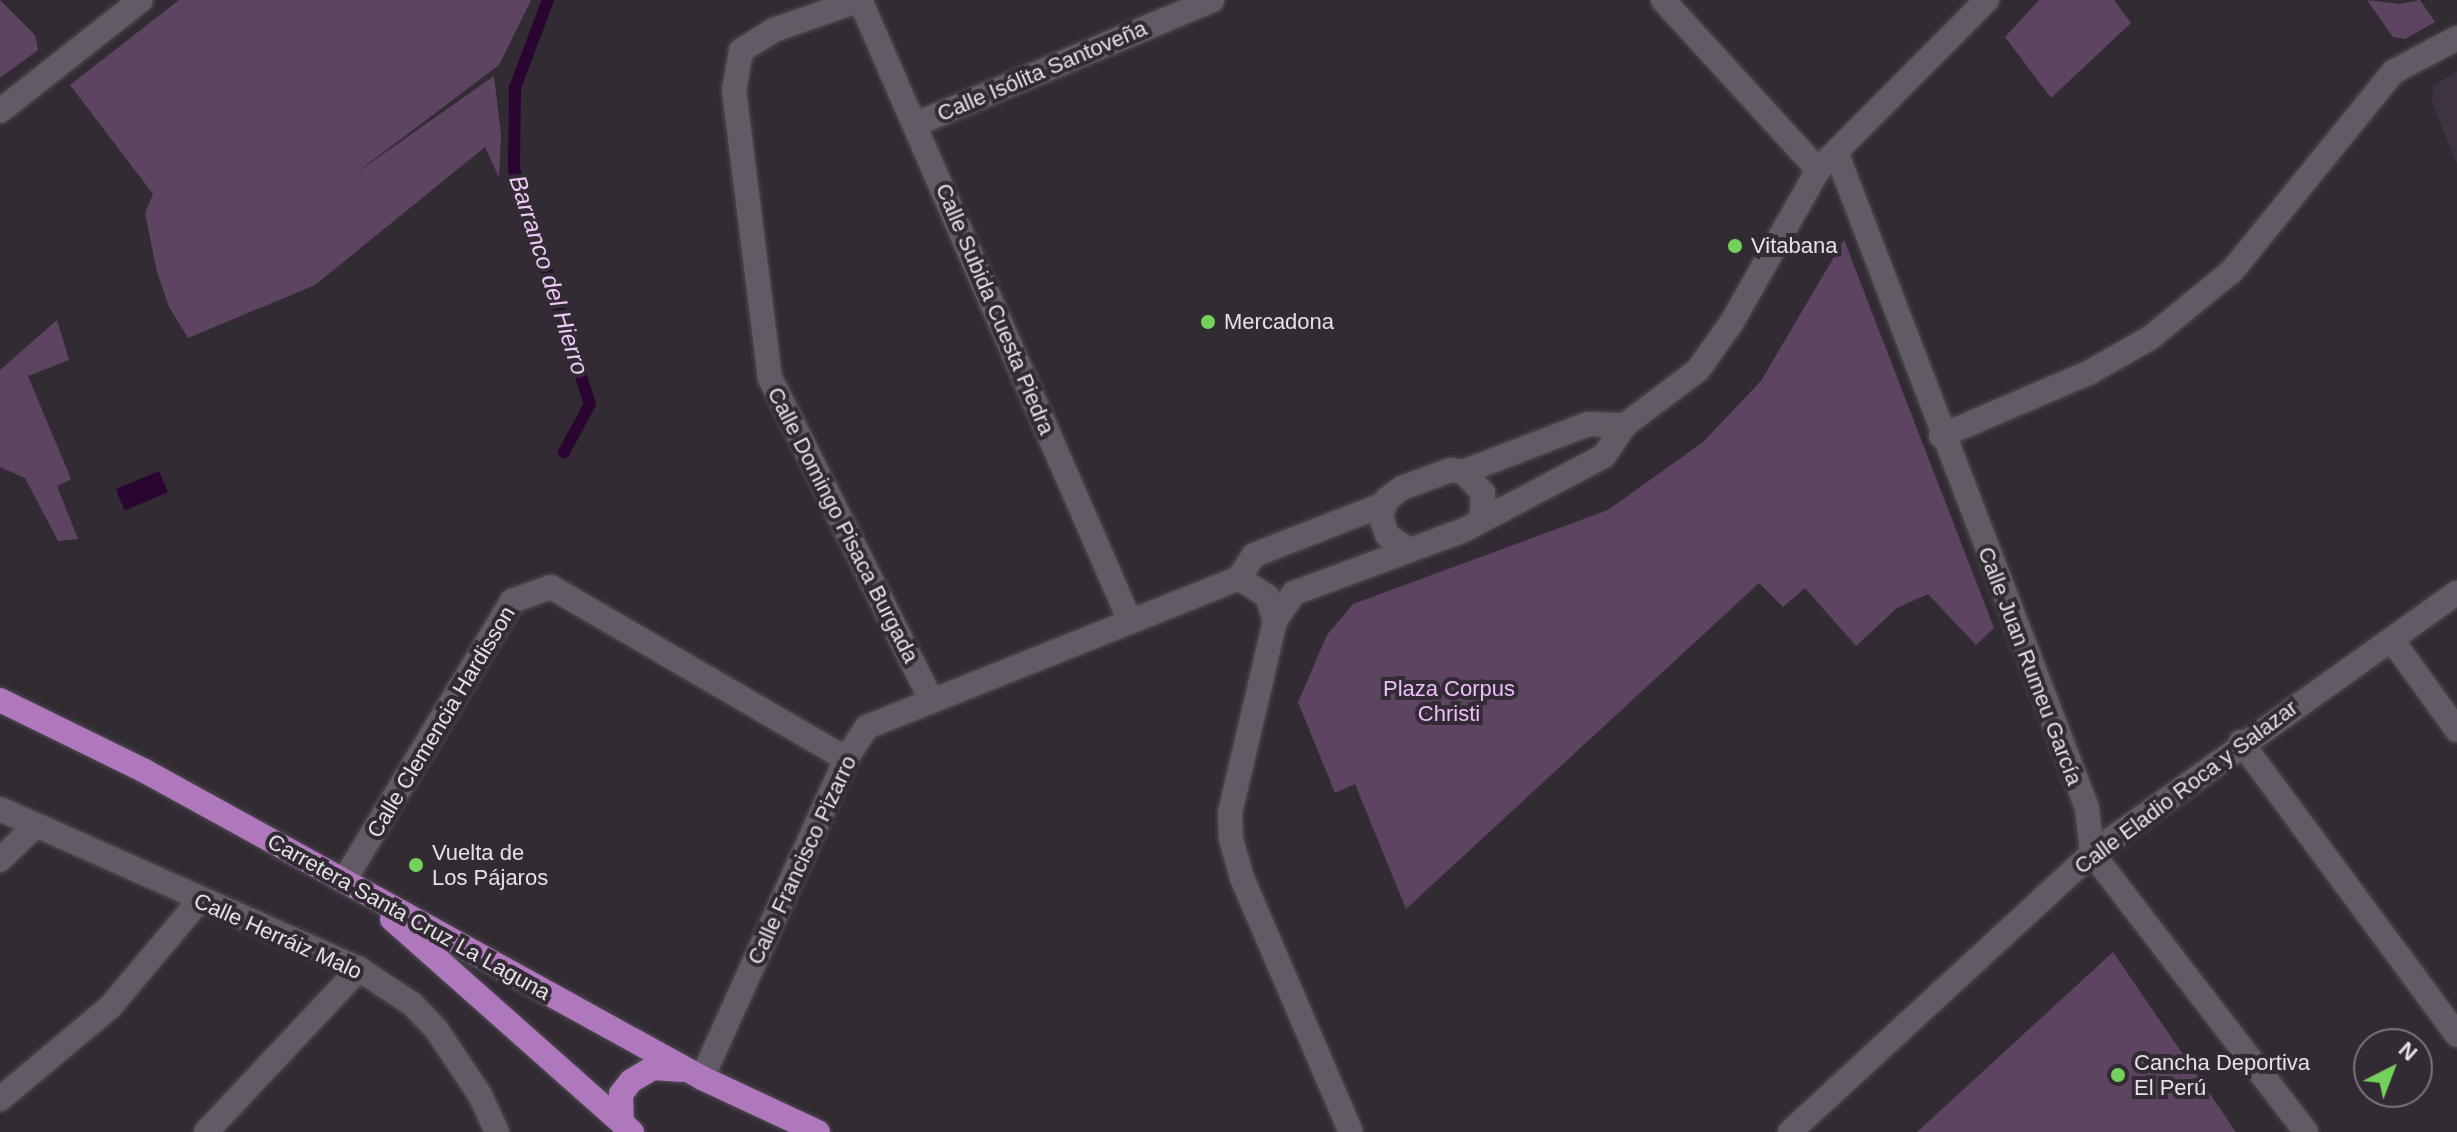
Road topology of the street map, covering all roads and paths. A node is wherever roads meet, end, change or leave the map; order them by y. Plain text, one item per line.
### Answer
1 (141, 0) edge
2 (860, 0) edge
3 (1212, 0) edge
4 (1663, 0) edge
5 (1987, 0) edge
6 (2457, 38) edge
7 (0, 111) edge
8 (916, 124) junction
9 (1836, 152) junction
10 (1818, 170) junction
11 (1625, 425) junction
12 (1941, 436) junction
13 (1463, 472) junction
14 (1382, 505) junction
15 (1481, 519) junction
16 (1407, 549) junction
17 (1239, 578) junction
18 (2457, 593) edge
19 (1129, 619) junction
20 (1275, 621) junction
21 (2392, 640) junction
22 (930, 698) junction
23 (0, 700) edge
24 (2457, 730) edge
25 (2241, 742) junction
26 (846, 759) junction
27 (0, 809) edge
28 (36, 825) junction
29 (2092, 853) junction
30 (0, 860) edge
31 (350, 885) junction
32 (199, 901) junction
33 (359, 969) junction
34 (2457, 1035) edge
35 (695, 1074) junction
36 (0, 1099) edge
37 (627, 1127) edge
38 (206, 1132) edge
39 (497, 1132) edge
40 (818, 1132) edge
41 (1351, 1132) edge
42 (1790, 1132) edge
43 (2306, 1132) edge

1 - 7 street
2 - 8 street, Calle Subida Cuesta Piedra
2 - 22 street, Calle Domingo Pisaca Burgada
3 - 8 street, Calle Isólita Santoveña
4 - 10 street
5 - 9 street
6 - 12 street
8 - 19 street, Calle Subida Cuesta Piedra
9 - 10 street
9 - 12 street, Calle Juan Rumeu García
10 - 11 street
11 - 13 street
11 - 15 street
12 - 29 street, Calle Juan Rumeu García
13 - 14 street
13 - 15 street
14 - 16 street
14 - 17 street
15 - 16 street
16 - 20 street
17 - 19 street, Calle Francisco Pizarro
17 - 20 street
18 - 21 street, Calle Eladio Roca y Salazar
19 - 22 street, Calle Francisco Pizarro
20 - 41 street
21 - 24 street
21 - 25 street, Calle Eladio Roca y Salazar
22 - 26 street, Calle Francisco Pizarro
23 - 31 main road, Carretera Santa Cruz La Laguna
25 - 29 street, Calle Eladio Roca y Salazar
25 - 34 street
26 - 31 street, Calle Clemencia Hardisson
26 - 35 street, Calle Francisco Pizarro
27 - 28 street, Calle Herráiz Malo
28 - 30 street
28 - 32 street, Calle Herráiz Malo
29 - 42 street, Calle Eladio Roca y Salazar
29 - 43 street
31 - 35 main road, Carretera Santa Cruz La Laguna
31 - 37 main road
32 - 33 street, Calle Herráiz Malo
32 - 36 street
33 - 38 street
33 - 39 street, Calle Herráiz Malo
35 - 37 main road
35 - 40 main road, Carretera Santa Cruz La Laguna

